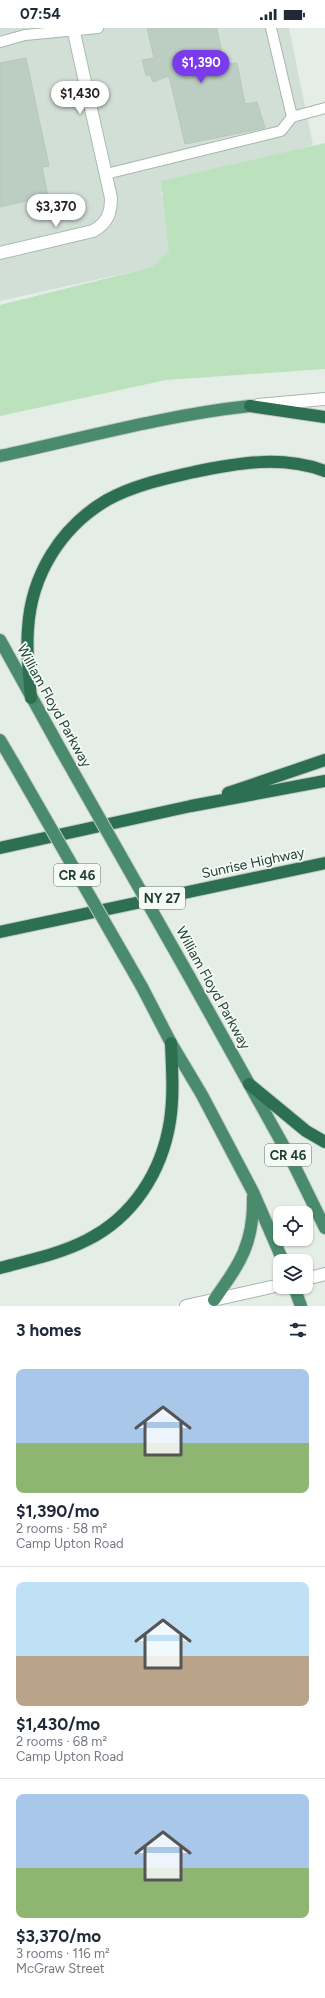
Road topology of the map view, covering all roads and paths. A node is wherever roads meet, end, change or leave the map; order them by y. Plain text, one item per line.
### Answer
1 (98, 28) edge
2 (271, 28) edge
3 (73, 29) edge
4 (0, 42) edge
5 (325, 108) edge
6 (292, 117) junction
7 (106, 174) junction
8 (0, 253) edge
9 (325, 399) edge
10 (250, 406) junction
11 (325, 418) edge
12 (0, 456) edge
13 (325, 471) edge
14 (0, 640) edge
15 (0, 648) edge
16 (9, 658) junction
17 (31, 698) junction
18 (0, 740) edge
19 (325, 760) edge
20 (325, 781) edge
21 (191, 806) junction
22 (0, 848) edge
23 (325, 863) edge
24 (0, 932) edge
25 (171, 1042) junction
26 (249, 1084) junction
27 (325, 1142) edge
28 (253, 1192) junction
29 (325, 1228) edge
30 (280, 1254) edge
31 (0, 1268) edge
32 (325, 1274) edge
33 (313, 1277) edge
34 (273, 1287) edge
35 (297, 1294) edge
36 (214, 1300) junction
37 (186, 1306) edge
38 (301, 1306) edge

1 - 3 lane
2 - 6 lane
3 - 4 lane
3 - 7 main road
5 - 6 lane
6 - 7 lane
7 - 8 main road
9 - 10 main road
10 - 11 highway
10 - 12 highway
13 - 17 highway
14 - 16 highway, William Floyd Parkway / CR 46
15 - 16 highway
16 - 17 highway, William Floyd Parkway / CR 46
17 - 26 highway, William Floyd Parkway / CR 46, bridge
18 - 25 highway, CR 46, bridge
19 - 21 highway
20 - 21 highway
21 - 22 highway
23 - 24 highway, Sunrise Highway / NY 27
25 - 28 highway, CR 46
25 - 31 highway
26 - 27 highway
26 - 29 highway, William Floyd Parkway / CR 46
28 - 30 highway, CR 46
28 - 36 highway
32 - 33 main road
34 - 36 main road
35 - 38 highway
36 - 37 main road

